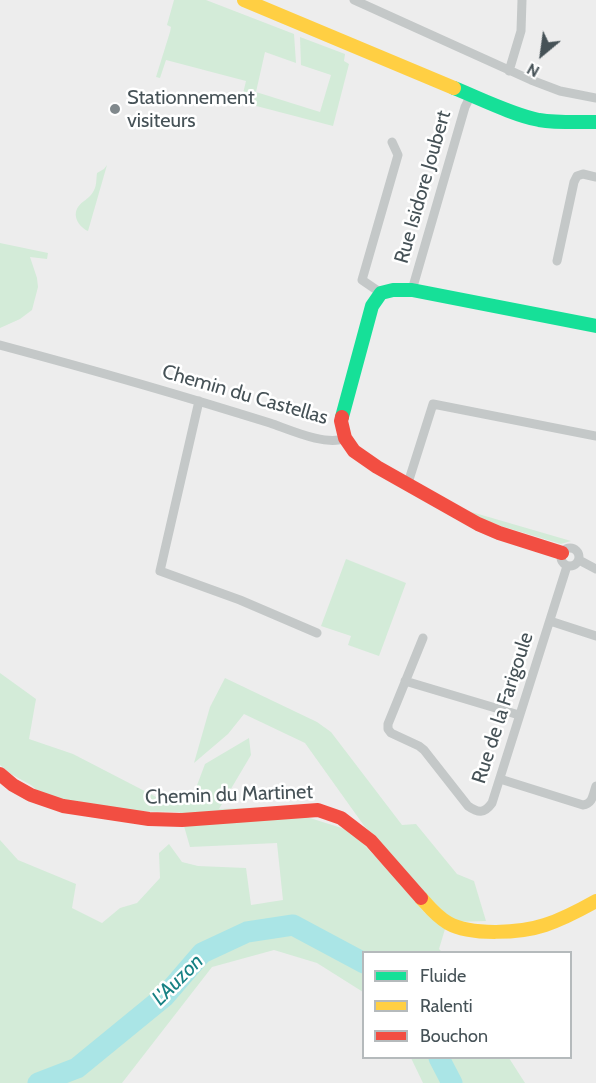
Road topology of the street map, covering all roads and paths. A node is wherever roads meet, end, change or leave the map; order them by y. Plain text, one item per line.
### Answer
1 (231, 0) edge
2 (244, 0) edge
3 (354, 0) edge
4 (522, 0) edge
5 (279, 15) junction
6 (509, 71) junction
7 (471, 95) junction
8 (596, 98) edge
9 (596, 122) edge
10 (392, 142) dead end
11 (596, 177) edge
12 (557, 261) dead end
13 (412, 290) junction
14 (381, 293) junction
15 (596, 326) edge
16 (0, 345) edge
17 (199, 401) junction
18 (596, 436) edge
19 (345, 438) junction
20 (408, 483) junction
21 (565, 559) junction
22 (579, 560) junction
23 (596, 569) edge
24 (550, 621) junction
25 (317, 633) dead end
26 (596, 636) edge
27 (423, 638) dead end
28 (405, 681) junction
29 (519, 715) junction
30 (0, 774) edge
31 (500, 779) junction
32 (596, 786) edge
33 (596, 901) edge

1 - 5 street
2 - 5 street
3 - 6 street
4 - 6 street
5 - 7 street
6 - 8 street
7 - 9 street
7 - 13 street, Rue Isidore Joubert
10 - 14 street
11 - 12 street
13 - 14 street
13 - 15 street
14 - 19 street
16 - 17 street, Chemin du Castellas
17 - 19 street, Chemin du Castellas
17 - 25 street
18 - 20 street
19 - 20 street, Chemin du Castellas
20 - 21 street, Chemin du Castellas
21 - 22 street
21 - 22 street
21 - 24 street, Rue de la Farigoule
22 - 23 street
24 - 26 street
24 - 29 street, Rue de la Farigoule
27 - 28 street, Rue de la Farigoule
28 - 29 street
28 - 31 street, Rue de la Farigoule
29 - 31 street, Rue de la Farigoule
30 - 33 street, Chemin du Martinet
31 - 32 street

